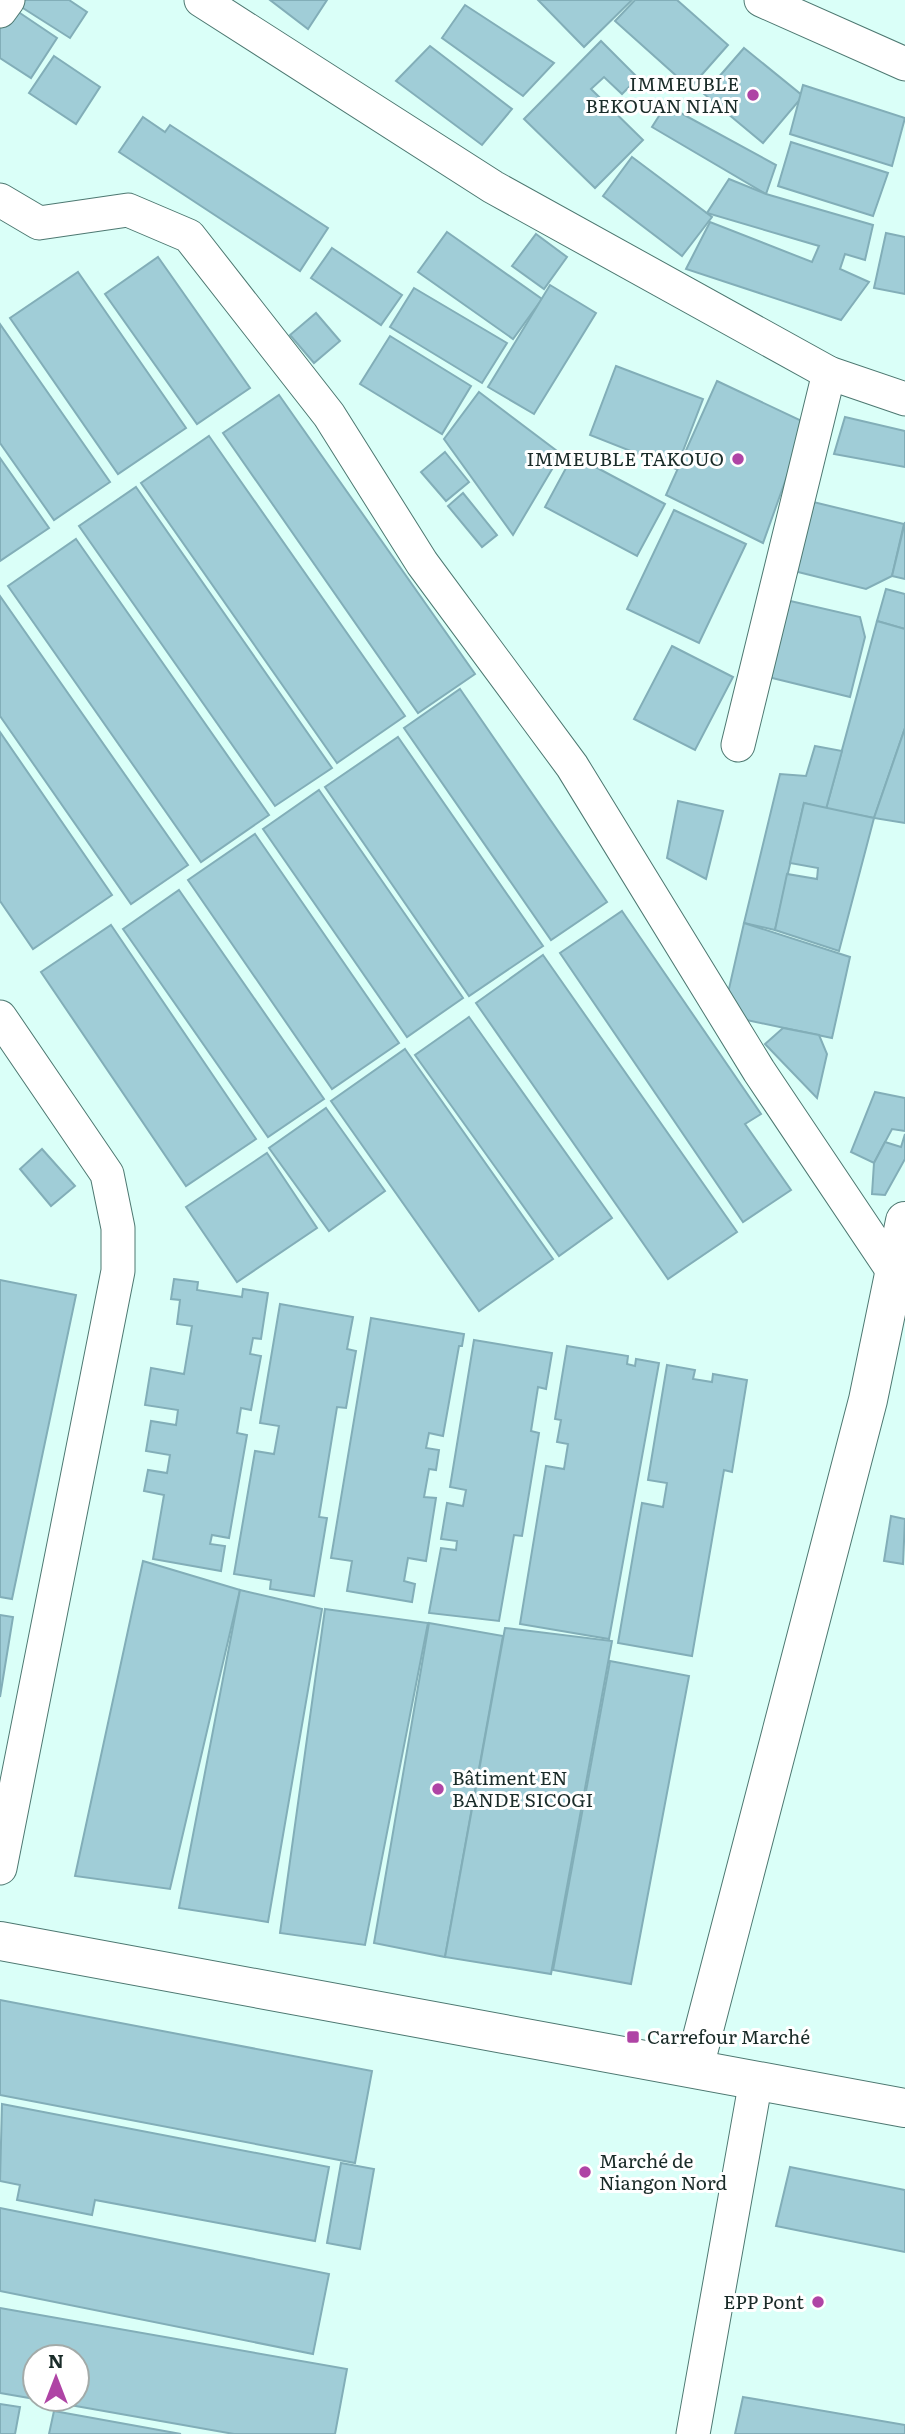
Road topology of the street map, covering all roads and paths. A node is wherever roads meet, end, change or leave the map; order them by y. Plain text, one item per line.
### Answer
1 (8, 0) edge
2 (201, 0) edge
3 (761, 0) edge
4 (0, 11) edge
5 (905, 64) edge
6 (0, 200) edge
7 (829, 373) junction
8 (905, 399) edge
9 (738, 745) dead end
10 (0, 1017) edge
11 (905, 1221) edge
12 (893, 1271) junction
13 (0, 1868) edge
14 (0, 1941) edge
15 (694, 2068) junction
16 (756, 2080) junction
17 (905, 2108) edge
18 (693, 2434) edge

1 - 4 street
2 - 7 street
3 - 5 street
6 - 12 street
7 - 8 street
7 - 9 street
10 - 13 street
11 - 12 street
12 - 15 street
14 - 15 street
15 - 16 street
16 - 17 street
16 - 18 street

